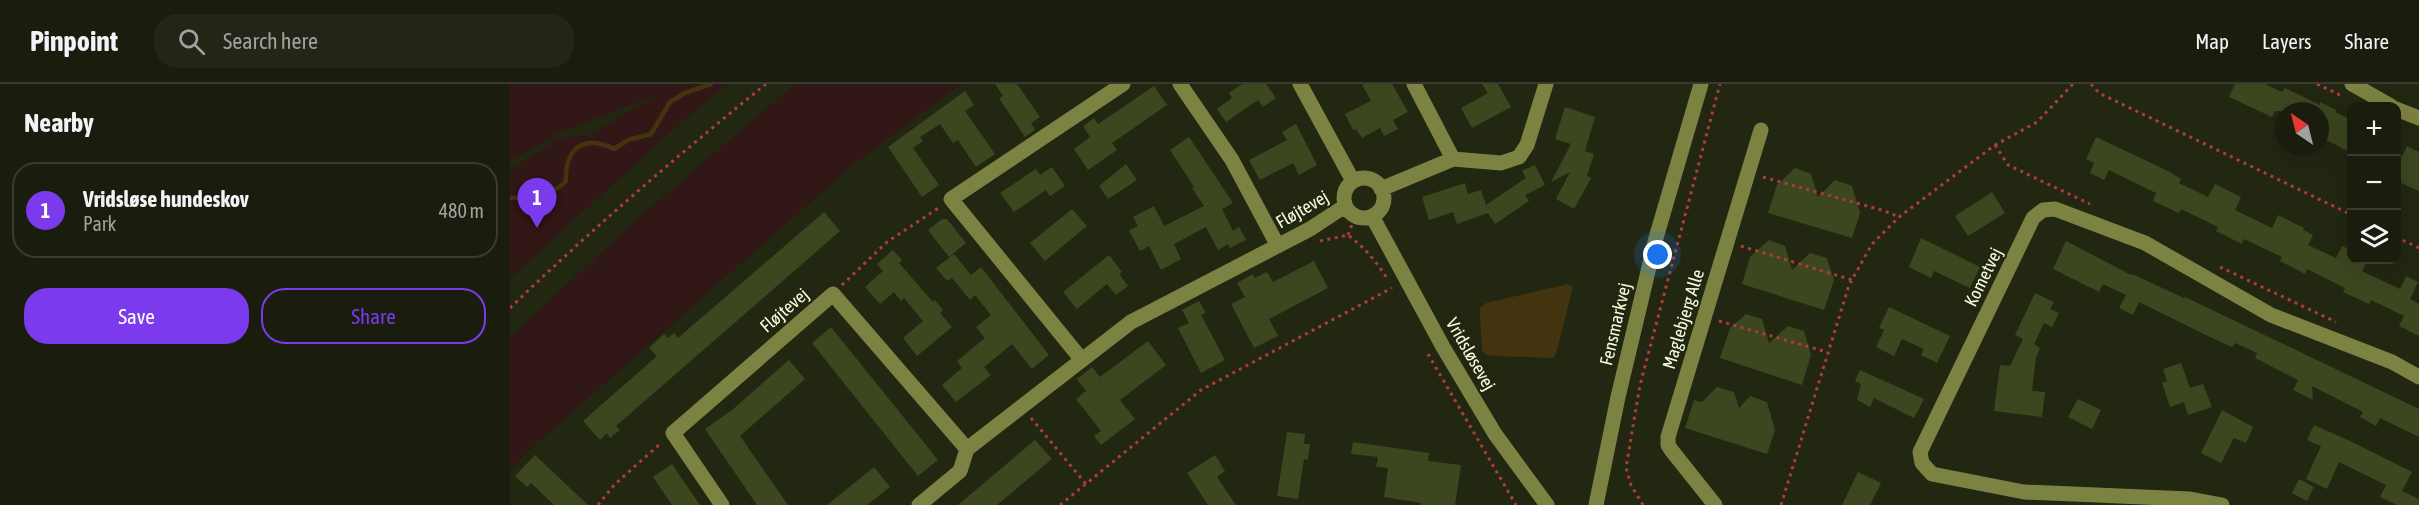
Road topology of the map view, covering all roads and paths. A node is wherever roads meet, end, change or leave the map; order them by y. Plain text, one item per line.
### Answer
1 (766, 84) edge
2 (1123, 84) edge
3 (1180, 84) edge
4 (1300, 84) edge
5 (1414, 84) edge
6 (1546, 84) edge
7 (1701, 84) edge
8 (1720, 84) edge
9 (2073, 84) edge
10 (2091, 84) edge
11 (2352, 84) edge
12 (2384, 102) edge
13 (2401, 111) edge
14 (2419, 118) edge
15 (1761, 130) dead end
16 (1454, 159) junction
17 (1748, 173) junction
18 (1353, 182) junction
19 (1381, 189) junction
20 (951, 199) junction
21 (1350, 211) junction
22 (2347, 213) edge
23 (1372, 216) junction
24 (1899, 217) junction
25 (1310, 229) junction
26 (1348, 235) junction
27 (2401, 239) edge
28 (1727, 242) junction
29 (1278, 246) junction
30 (2419, 248) edge
31 (1852, 279) junction
32 (1392, 288) junction
33 (833, 294) junction
34 (1398, 297) dead end
35 (510, 308) edge
36 (1704, 317) junction
37 (1424, 346) dead end
38 (1827, 352) junction
39 (1082, 360) junction
40 (2419, 377) edge
41 (1021, 406) junction
42 (673, 433) junction
43 (967, 449) junction
44 (1086, 484) junction
45 (598, 505) edge
46 (722, 505) edge
47 (919, 505) edge
48 (1060, 505) edge
49 (1516, 505) edge
50 (1547, 505) edge
51 (1596, 505) edge
52 (1643, 505) edge
53 (1715, 505) edge
54 (1781, 505) edge
55 (2222, 505) edge

1 - 35 path
2 - 20 street
3 - 29 street, Fløjtevej
4 - 18 street
5 - 16 street
6 - 16 street
7 - 51 street, Fensmarkvej
8 - 52 path
9 - 24 path
10 - 22 path
11 - 12 street
13 - 14 street
15 - 17 street, Maglebjerg Alle
16 - 19 street
17 - 24 path
17 - 28 street, Maglebjerg Alle
18 - 19 street
18 - 21 street
19 - 23 street
20 - 33 path
20 - 39 street
21 - 23 street
21 - 25 street, Fløjtevej
21 - 26 path
23 - 50 street, Vridsløsevej
24 - 31 path
25 - 26 path
25 - 29 street, Fløjtevej
26 - 32 path
27 - 30 path
28 - 31 path
28 - 36 street, Maglebjerg Alle
29 - 39 street, Fløjtevej
31 - 38 path
32 - 34 path
32 - 44 path
33 - 42 street, Fløjtevej
33 - 43 street, Fløjtevej
36 - 38 path
36 - 53 street, Maglebjerg Alle
37 - 49 path
38 - 54 path
39 - 41 street, Fløjtevej
40 - 55 street, Kometvej
41 - 43 street, Fløjtevej
41 - 44 path
42 - 45 path
42 - 46 street
43 - 47 street, Fløjtevej
44 - 48 path

